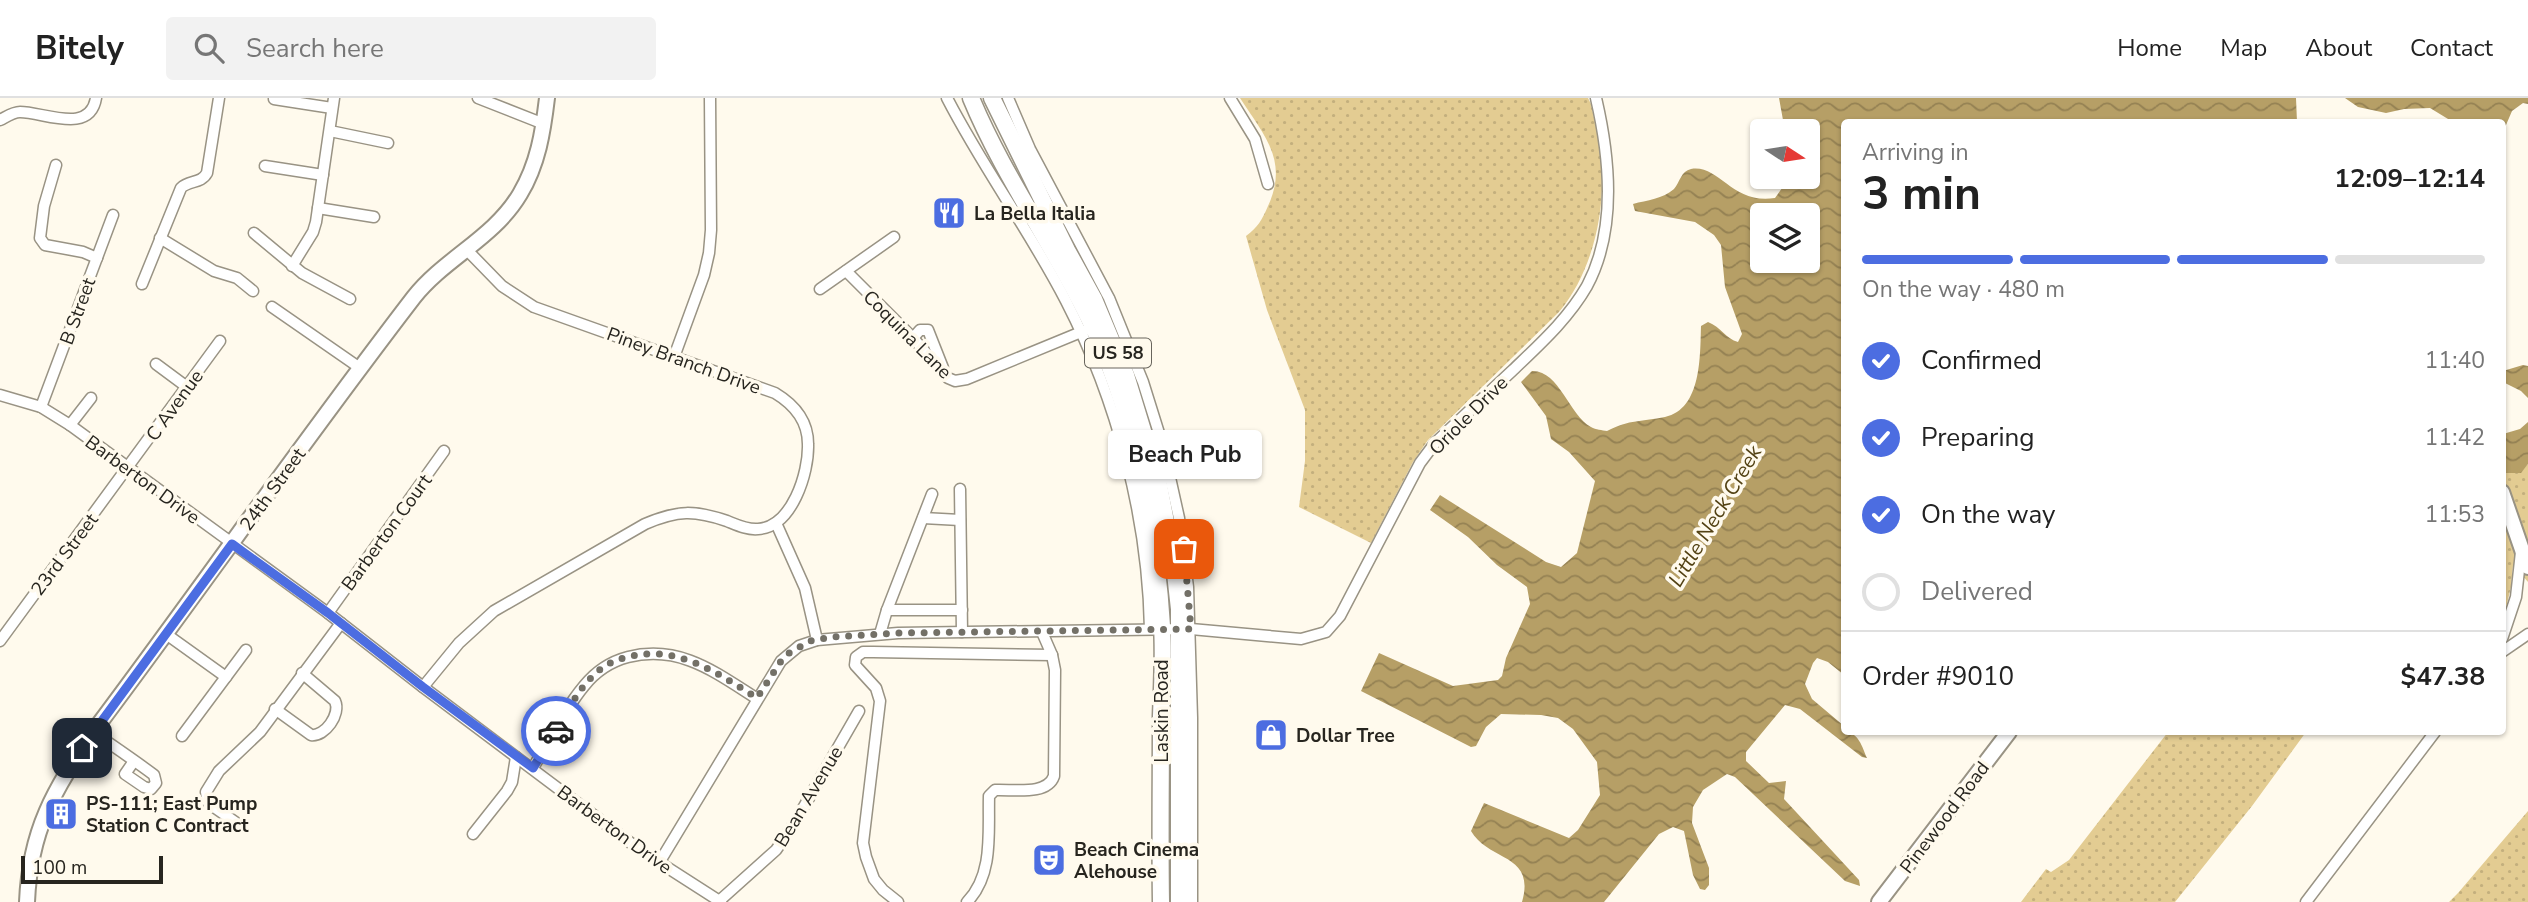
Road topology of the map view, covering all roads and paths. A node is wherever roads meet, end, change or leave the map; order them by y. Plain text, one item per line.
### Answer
1 (96, 98) edge
2 (219, 98) edge
3 (478, 98) edge
4 (547, 98) edge
5 (710, 98) edge
6 (947, 98) edge
7 (992, 98) edge
8 (1008, 98) edge
9 (1230, 98) edge
10 (1596, 98) edge
11 (274, 99) edge
12 (333, 103) edge
13 (974, 105) edge
14 (0, 120) edge
15 (544, 124) junction
16 (960, 124) junction
17 (330, 131) junction
18 (388, 143) dead end
19 (56, 164) dead end
20 (265, 166) dead end
21 (323, 175) junction
22 (1268, 184) dead end
23 (318, 208) junction
24 (113, 215) dead end
25 (374, 217) dead end
26 (254, 233) dead end
27 (894, 237) dead end
28 (160, 238) junction
29 (466, 249) junction
30 (97, 258) junction
31 (292, 266) junction
32 (846, 271) junction
33 (142, 284) dead end
34 (820, 289) dead end
35 (253, 291) dead end
36 (349, 299) dead end
37 (272, 307) dead end
38 (1100, 327) junction
39 (913, 338) junction
40 (220, 341) dead end
41 (674, 356) junction
42 (156, 364) dead end
43 (360, 368) junction
44 (945, 375) junction
45 (187, 387) junction
46 (0, 395) edge
47 (91, 398) dead end
48 (41, 407) junction
49 (71, 425) junction
50 (444, 451) dead end
51 (128, 468) junction
52 (960, 489) dead end
53 (932, 494) dead end
54 (2506, 504) edge
55 (923, 518) junction
56 (960, 520) junction
57 (776, 523) junction
58 (232, 544) junction
59 (2521, 551) junction
60 (2528, 567) edge
61 (887, 610) junction
62 (962, 611) junction
63 (328, 613) junction
64 (341, 623) junction
65 (2506, 627) edge
66 (1156, 629) junction
67 (1185, 629) junction
68 (962, 632) junction
69 (1042, 632) junction
70 (166, 634) junction
71 (880, 634) junction
72 (2528, 634) edge
73 (817, 640) junction
74 (0, 641) edge
75 (2506, 649) edge
76 (246, 650) dead end
77 (1052, 654) junction
78 (302, 673) junction
79 (226, 677) junction
80 (423, 687) junction
81 (757, 698) junction
82 (275, 709) junction
83 (859, 711) dead end
84 (93, 732) junction
85 (2007, 735) edge
86 (2433, 735) edge
87 (182, 736) dead end
88 (516, 757) junction
89 (134, 761) dead end
90 (533, 768) junction
91 (241, 826) dead end
92 (473, 834) dead end
93 (659, 863) junction
94 (1183, 893) edge
95 (1161, 896) edge
96 (719, 901) edge
97 (27, 902) edge
98 (898, 902) edge
99 (967, 902) edge
100 (1192, 902) edge
101 (1879, 902) edge
102 (2306, 902) edge

1 - 14 street
2 - 28 street
3 - 15 street
4 - 15 street, 24th Street
5 - 41 street
6 - 16 street, Laskin Road
7 - 38 main road, Laskin Road / US 58
8 - 38 street, Laskin Road
9 - 22 street
10 - 67 street, Oriole Drive
11 - 12 street
12 - 17 street
13 - 16 street
13 - 38 main road, Laskin Road / US 58
15 - 29 street, 24th Street
16 - 38 street, Laskin Road
17 - 18 street
17 - 21 street
19 - 30 street
20 - 21 street
21 - 23 street
23 - 25 street
23 - 31 street
24 - 30 street, B Street
26 - 31 street
27 - 32 street
28 - 33 street
28 - 35 street
29 - 41 street, Piney Branch Drive
29 - 43 street, 24th Street
30 - 48 street, B Street
31 - 36 street
32 - 34 street
32 - 39 street, Coquina Lane
37 - 43 street
38 - 44 street, Coquina Lane
38 - 66 main road, Laskin Road / US 58
38 - 67 main road, Laskin Road / US 58
39 - 44 street, Coquina Lane
39 - 44 street
40 - 45 street, C Avenue
41 - 57 street, Piney Branch Drive
42 - 45 street
43 - 58 street, 24th Street
45 - 51 street, C Avenue
46 - 48 street, Barberton Drive
47 - 49 street
48 - 49 street, Barberton Drive
49 - 51 street, Barberton Drive
50 - 63 street, Barberton Court
51 - 58 street, Barberton Drive
51 - 74 street, 23rd Street
52 - 56 street
53 - 55 street
54 - 59 street
55 - 56 street
55 - 61 street
56 - 62 street
57 - 73 street
57 - 80 street
58 - 63 street, Barberton Drive
58 - 70 street, 24th Street
59 - 60 street
59 - 65 street
61 - 62 street
61 - 71 street
62 - 68 street
63 - 64 street, Barberton Drive
64 - 78 street
64 - 80 street, Barberton Drive
66 - 67 street, Oriole Drive
66 - 69 street, Oriole Drive
66 - 95 main road, Laskin Road / US 58
67 - 94 main road, Laskin Road / US 58
68 - 69 street, Oriole Drive
68 - 71 street, Oriole Drive
69 - 77 street
70 - 79 street
70 - 84 street, 24th Street
71 - 73 street, Oriole Drive
72 - 75 street
73 - 81 street
76 - 79 street
77 - 98 street
77 - 99 street
78 - 82 street
78 - 82 street
79 - 87 street
80 - 88 street, Barberton Drive
81 - 90 street
81 - 93 street
82 - 91 street
83 - 96 street, Bean Avenue
84 - 89 street
84 - 97 street, 24th Street
85 - 101 street, Pinewood Road
86 - 102 street
88 - 90 street, Barberton Drive
88 - 92 street
90 - 93 street, Barberton Drive
93 - 96 street, Barberton Drive
94 - 95 main road
94 - 100 street, Laskin Road

